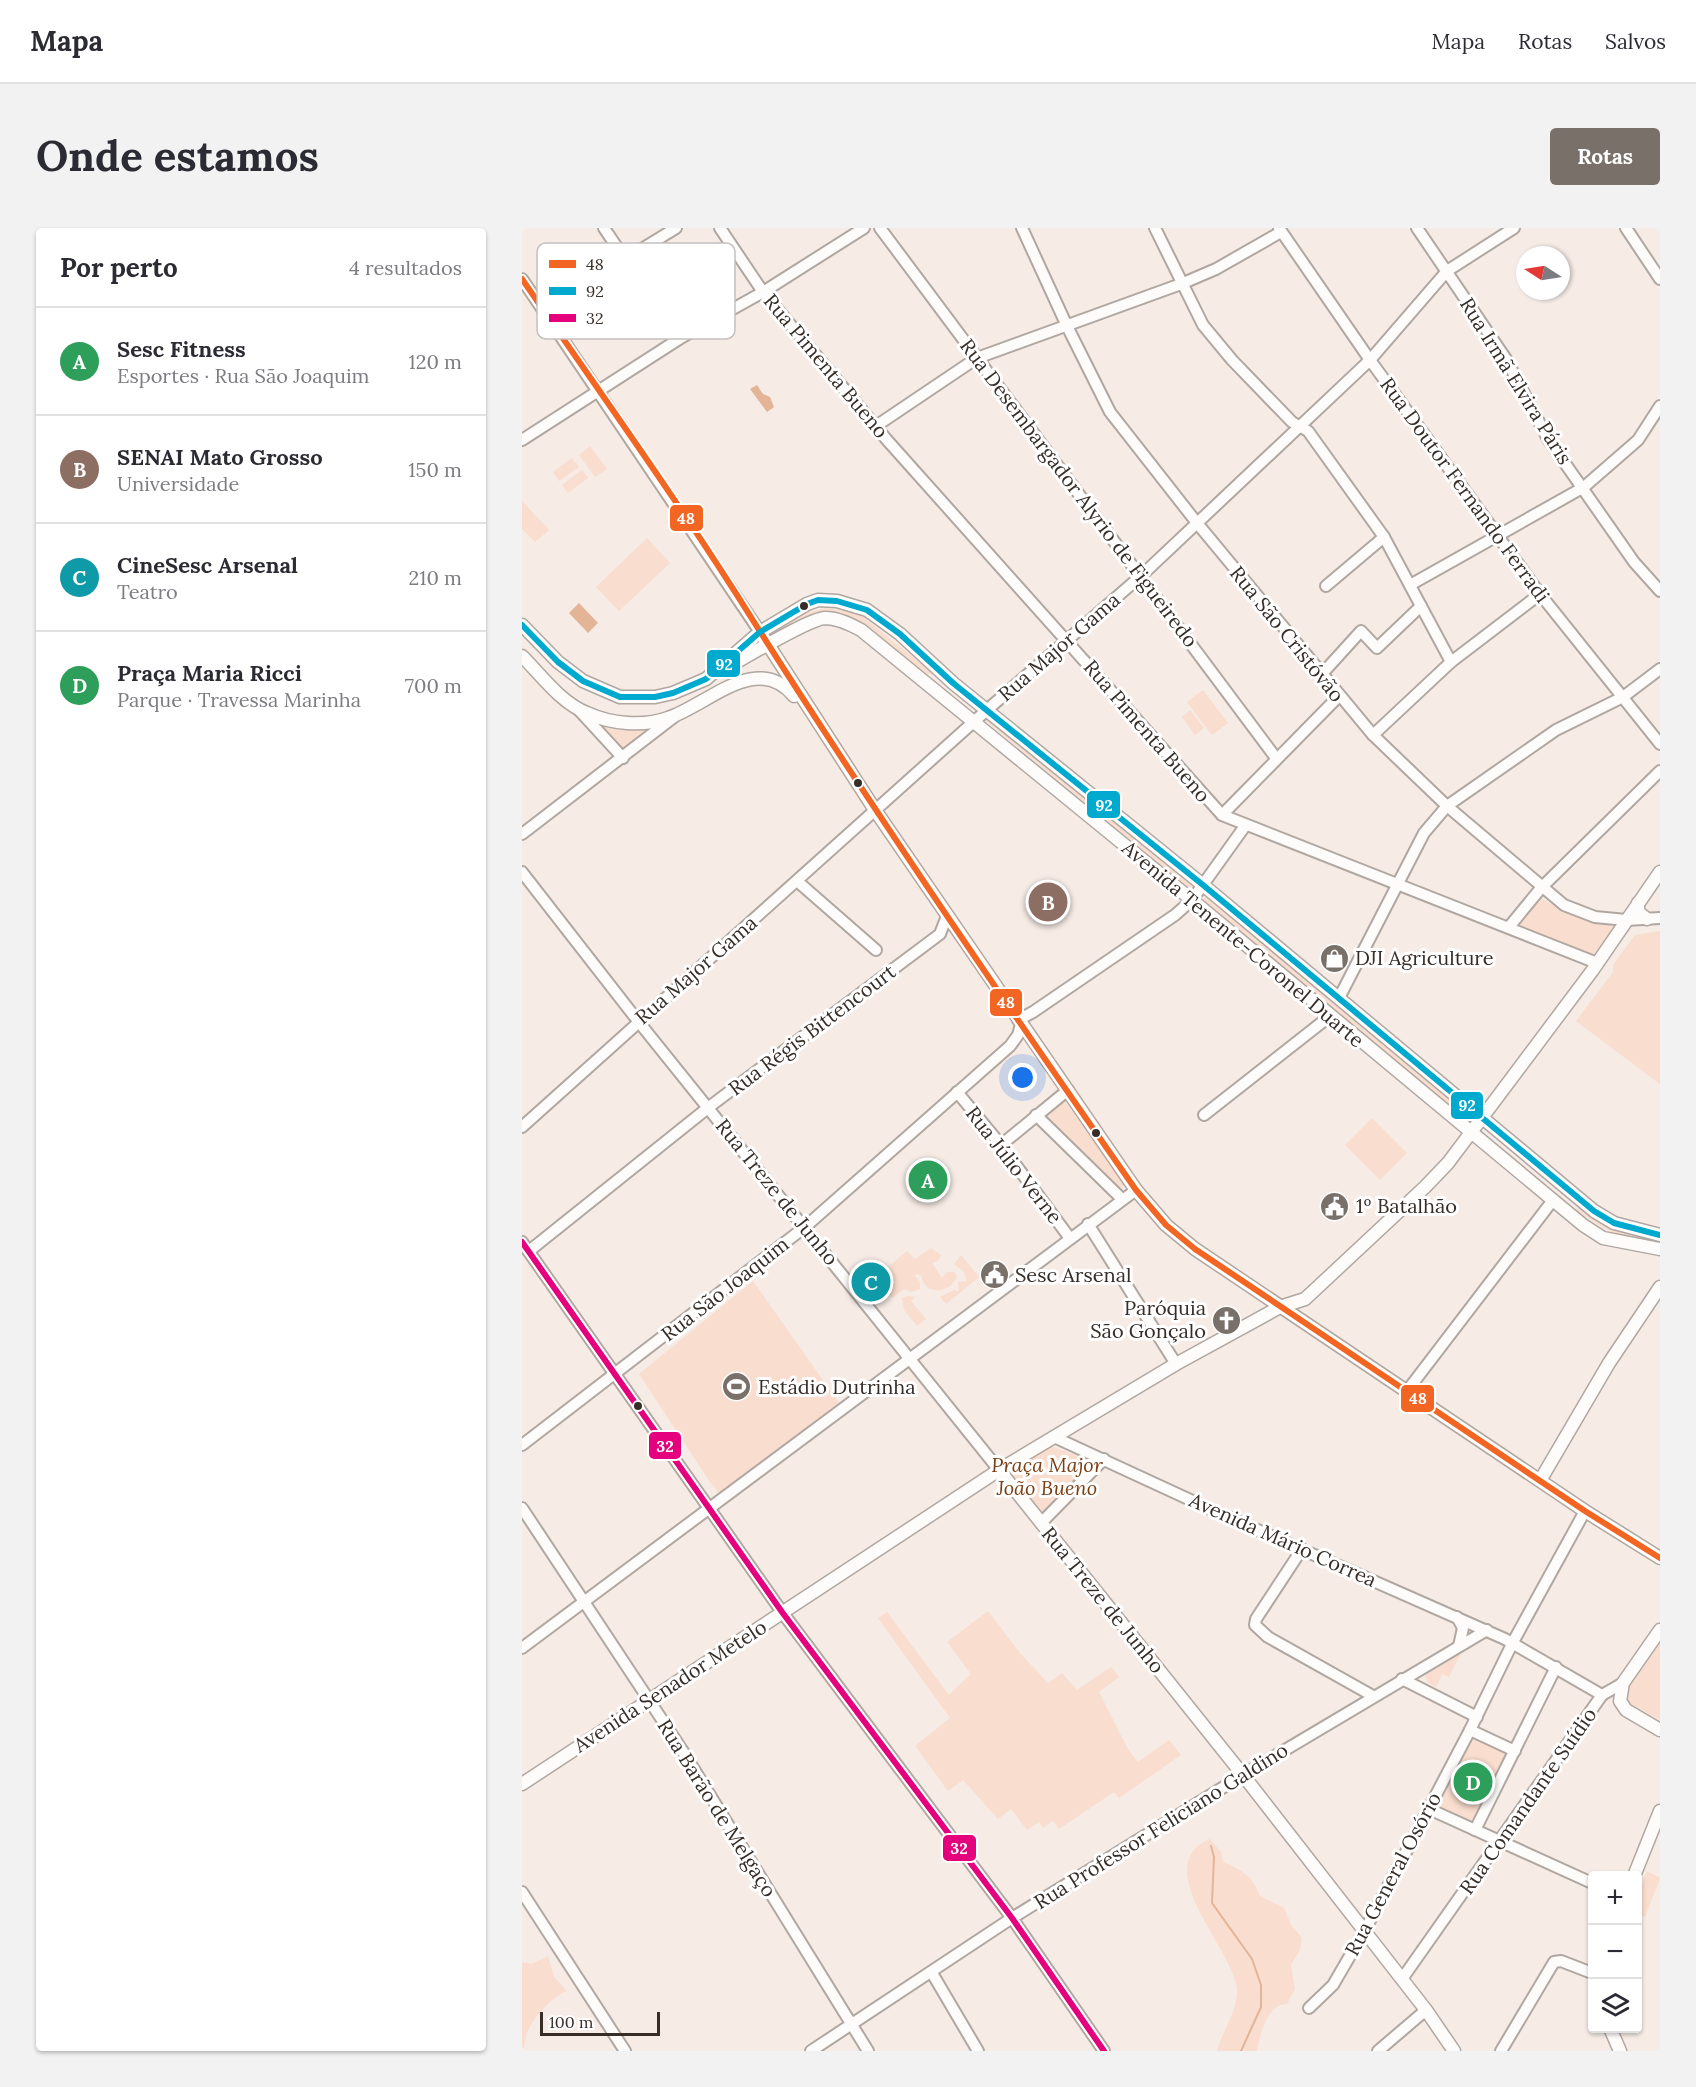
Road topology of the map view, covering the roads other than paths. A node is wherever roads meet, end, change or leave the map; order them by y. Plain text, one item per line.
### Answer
1 (604, 228) edge
2 (676, 228) edge
3 (720, 228) edge
4 (864, 228) edge
5 (880, 228) edge
6 (1022, 228) edge
7 (1155, 228) edge
8 (1417, 228) edge
9 (1514, 228) edge
10 (1626, 228) edge
11 (1280, 230) edge
12 (613, 243) edge
13 (652, 243) edge
14 (730, 243) edge
15 (735, 250) edge
16 (1447, 271) junction
17 (522, 279) edge
18 (1660, 279) edge
19 (1181, 284) junction
20 (763, 292) junction
21 (537, 301) edge
22 (735, 308) edge
23 (1067, 326) junction
24 (563, 339) edge
25 (679, 339) edge
26 (977, 358) junction
27 (1370, 360) junction
28 (598, 390) junction
29 (1660, 406) edge
30 (876, 426) junction
31 (1300, 426) junction
32 (522, 440) edge
33 (1584, 487) junction
34 (1197, 523) junction
35 (1498, 534) junction
36 (1384, 537) junction
37 (1142, 575) junction
38 (1410, 585) junction
39 (1326, 586) dead end
40 (1660, 591) edge
41 (1540, 594) junction
42 (1421, 606) junction
43 (522, 625) edge
44 (760, 632) junction
45 (1067, 640) junction
46 (768, 645) junction
47 (522, 656) edge
48 (1451, 662) junction
49 (1660, 669) edge
50 (1321, 675) junction
51 (919, 677) junction
52 (706, 680) junction
53 (953, 683) junction
54 (1338, 697) junction
55 (1623, 697) junction
56 (578, 709) junction
57 (988, 709) junction
58 (677, 714) junction
59 (974, 722) junction
60 (822, 729) junction
61 (1373, 735) junction
62 (1660, 744) edge
63 (623, 758) junction
64 (1276, 758) junction
65 (1660, 771) edge
66 (1447, 806) junction
67 (875, 810) junction
68 (1222, 815) junction
69 (1245, 826) junction
70 (522, 834) edge
71 (522, 872) edge
72 (1660, 872) edge
73 (797, 880) junction
74 (1203, 885) junction
75 (1398, 885) junction
76 (1541, 888) junction
77 (1192, 900) junction
78 (1638, 903) junction
79 (947, 916) junction
80 (1654, 919) edge
81 (1626, 920) junction
82 (1509, 927) junction
83 (876, 950) dead end
84 (1597, 963) junction
85 (1339, 998) junction
86 (1330, 1016) junction
87 (638, 1021) junction
88 (1019, 1022) junction
89 (1068, 1090) junction
90 (957, 1092) junction
91 (709, 1107) junction
92 (1036, 1115) junction
93 (1204, 1115) dead end
94 (1482, 1119) junction
95 (522, 1127) edge
96 (1471, 1134) junction
97 (1001, 1145) junction
98 (1136, 1190) junction
99 (1122, 1199) junction
100 (1552, 1200) junction
101 (1088, 1224) junction
102 (805, 1227) junction
103 (1659, 1235) edge
104 (1070, 1238) junction
105 (522, 1242) edge
106 (1660, 1249) edge
107 (529, 1251) junction
108 (1660, 1287) edge
109 (1305, 1299) junction
110 (1280, 1307) junction
111 (1313, 1327) junction
112 (912, 1359) junction
113 (1176, 1364) junction
114 (617, 1374) junction
115 (1407, 1391) junction
116 (1054, 1437) junction
117 (522, 1445) edge
118 (1104, 1459) junction
119 (999, 1470) junction
120 (1541, 1479) junction
121 (522, 1508) edge
122 (710, 1509) junction
123 (1585, 1511) junction
124 (1041, 1523) junction
125 (1302, 1549) junction
126 (1660, 1558) edge
127 (586, 1602) junction
128 (782, 1612) junction
129 (1457, 1617) junction
130 (1487, 1630) junction
131 (1660, 1630) edge
132 (1513, 1642) junction
133 (1459, 1646) junction
134 (522, 1647) edge
135 (1556, 1667) junction
136 (1402, 1678) junction
137 (1623, 1683) junction
138 (1602, 1695) junction
139 (1373, 1696) junction
140 (650, 1699) junction
141 (1477, 1717) junction
142 (1470, 1730) junction
143 (1660, 1730) edge
144 (1515, 1751) junction
145 (1244, 1775) junction
146 (522, 1784) edge
147 (1429, 1809) junction
148 (1660, 1811) edge
149 (1474, 1830) junction
150 (1501, 1842) junction
151 (1636, 1871) edge
152 (1588, 1881) edge
153 (522, 1892) edge
154 (1012, 1918) junction
155 (1365, 1930) junction
156 (1588, 1970) edge
157 (932, 1973) junction
158 (1402, 1979) junction
159 (1309, 2008) dead end
160 (1426, 2010) junction
161 (852, 2026) junction
162 (1612, 2033) edge
163 (625, 2051) edge
164 (811, 2051) edge
165 (868, 2051) edge
166 (978, 2051) edge
167 (1104, 2051) edge
168 (1378, 2051) edge
169 (1454, 2051) edge
170 (1501, 2051) edge
171 (1620, 2051) edge

1 - 12 street
2 - 13 street
3 - 14 street, Rua Pimenta Bueno
4 - 20 street
5 - 26 street, Rua Desembargador Alyrio de Figueiredo
6 - 23 street, Rua São Cristóvão
7 - 19 street
8 - 16 street, Rua Irmã Elvira Páris
9 - 16 street, Rua Major Gama
10 - 18 street
11 - 19 street
11 - 27 street, Rua Doutor Fernando Ferradi
15 - 20 street, Rua Pimenta Bueno
16 - 27 street, Rua Major Gama
16 - 33 street, Rua Irmã Elvira Páris
17 - 21 street
19 - 23 street
19 - 31 street
20 - 22 street
20 - 30 street, Rua Pimenta Bueno
23 - 26 street
23 - 34 street, Rua São Cristóvão
24 - 28 street
25 - 28 street
26 - 30 street
26 - 37 street, Rua Desembargador Alyrio de Figueiredo
27 - 31 street, Rua Major Gama
27 - 35 street, Rua Doutor Fernando Ferradi
28 - 32 street
28 - 44 street
29 - 33 street
30 - 45 street, Rua Pimenta Bueno
31 - 34 street, Rua Major Gama
31 - 36 street
33 - 35 street
33 - 40 street, Rua Irmã Elvira Páris
34 - 37 street, Rua Major Gama
34 - 50 street, Rua São Cristóvão
35 - 38 street
35 - 41 street, Rua Doutor Fernando Ferradi
36 - 38 street
36 - 39 street
37 - 45 street, Rua Major Gama
37 - 64 street, Rua Desembargador Alyrio de Figueiredo
38 - 42 street
41 - 48 street
41 - 55 street, Rua Doutor Fernando Ferradi
42 - 48 street
42 - 50 street
43 - 52 main road, Avenida Tenente-Coronel Duarte
44 - 46 main road
44 - 52 main road, Avenida Tenente-Coronel Duarte
44 - 53 main road, Avenida Tenente-Coronel Duarte
45 - 57 street, Rua Major Gama
45 - 68 street, Rua Pimenta Bueno
46 - 51 main road, Avenida Tenente-Coronel Duarte
46 - 52 main road, Avenida Tenente-Coronel Duarte
46 - 60 main road
47 - 56 main road
48 - 61 street
49 - 55 street
50 - 54 street, Rua São Cristóvão
51 - 53 main road
51 - 59 main road, Avenida Tenente-Coronel Duarte
53 - 57 main road, Avenida Tenente-Coronel Duarte
54 - 61 street, Rua São Cristóvão
54 - 64 street
55 - 62 street, Rua Doutor Fernando Ferradi
55 - 66 street
56 - 58 main road
56 - 63 street
57 - 59 street, Rua Major Gama
57 - 74 main road, Avenida Tenente-Coronel Duarte
58 - 60 main road
58 - 63 street
59 - 67 street, Rua Major Gama
59 - 77 main road, Avenida Tenente-Coronel Duarte
60 - 67 main road
61 - 66 street, Rua São Cristóvão
63 - 70 street
64 - 68 street
65 - 76 street
66 - 75 street
66 - 76 street, Rua São Cristóvão
67 - 73 street, Rua Major Gama
67 - 79 main road
68 - 69 street, Rua Pimenta Bueno
69 - 74 street
69 - 75 street, Rua Pimenta Bueno
71 - 87 street, Rua Treze de Junho
72 - 78 main road
73 - 83 street
73 - 87 street, Rua Major Gama
74 - 77 street
74 - 85 main road, Avenida Tenente-Coronel Duarte
75 - 82 street, Rua Pimenta Bueno
75 - 85 street
76 - 81 street, Rua São Cristóvão
76 - 82 street
77 - 86 main road, Avenida Tenente-Coronel Duarte
77 - 88 street
78 - 80 main road
78 - 81 main road
79 - 88 main road
79 - 91 street, Rua Régis Bittencourt
80 - 81 street, Rua São Cristóvão
81 - 84 main road
82 - 84 street, Rua Pimenta Bueno
84 - 94 main road
85 - 94 main road, Avenida Tenente-Coronel Duarte
86 - 93 street
86 - 96 main road, Avenida Tenente-Coronel Duarte
87 - 91 street, Rua Treze de Junho
87 - 95 street, Rua Major Gama
88 - 89 main road
88 - 90 street, Rua São Joaquim
89 - 92 street
89 - 98 main road
90 - 97 street, Rua Júlio Verne
90 - 102 street, Rua São Joaquim
91 - 102 street, Rua Treze de Junho
91 - 107 street, Rua Régis Bittencourt
92 - 97 street
92 - 99 street
94 - 96 main road
94 - 103 main road, Avenida Tenente-Coronel Duarte
96 - 100 main road, Avenida Tenente-Coronel Duarte
96 - 109 main road
97 - 104 street, Rua Júlio Verne
98 - 99 street
98 - 110 main road
99 - 101 street
100 - 106 main road, Avenida Tenente-Coronel Duarte
100 - 115 street
101 - 104 street
101 - 113 street
102 - 112 street, Rua Treze de Junho
102 - 114 street, Rua São Joaquim
104 - 112 street
105 - 107 street
107 - 114 street
108 - 120 main road
109 - 110 main road, Avenida Senador Metelo
109 - 111 main road
110 - 111 main road
110 - 113 main road, Avenida Senador Metelo
111 - 115 main road
112 - 119 street, Rua Treze de Junho
112 - 122 street
113 - 116 main road, Avenida Senador Metelo
114 - 117 street, Rua São Joaquim
114 - 122 street
115 - 120 main road
116 - 118 street, Avenida Mário Correa
116 - 119 main road, Avenida Senador Metelo
118 - 124 street
118 - 125 street, Avenida Mário Correa
119 - 124 main road, Rua Treze de Junho
119 - 128 main road, Avenida Senador Metelo
120 - 123 main road
121 - 127 street, Rua Barão de Melgaço
122 - 127 street
122 - 128 street
123 - 126 main road
123 - 132 street, Rua General Osório
124 - 145 main road, Rua Treze de Junho
125 - 129 street, Avenida Mário Correa
125 - 139 street
127 - 134 street
127 - 140 street, Rua Barão de Melgaço
128 - 140 main road, Avenida Senador Metelo
128 - 154 street
129 - 130 street, Avenida Mário Correa
129 - 133 street
130 - 132 street, Avenida Mário Correa
130 - 133 street, Rua Professor Feliciano Galdino
131 - 137 main road, Rua Comandante Suídio
132 - 135 street, Avenida Mário Correa
132 - 141 street, Rua General Osório
133 - 136 street, Rua Professor Feliciano Galdino
135 - 138 street, Avenida Mário Correa
135 - 144 street
136 - 139 street, Rua Professor Feliciano Galdino
136 - 141 street
137 - 138 street, Rua Comandante Suídio
137 - 143 main road
138 - 150 street, Rua Comandante Suídio
139 - 145 street, Rua Professor Feliciano Galdino
140 - 146 main road, Avenida Senador Metelo
140 - 161 street, Rua Barão de Melgaço
141 - 142 street, Rua General Osório
142 - 144 street
142 - 147 street, Rua General Osório
144 - 149 street
145 - 154 street, Rua Professor Feliciano Galdino
145 - 155 main road, Rua Treze de Junho
147 - 149 street
147 - 155 street, Rua General Osório
148 - 151 main road
149 - 150 street
150 - 152 street
150 - 158 street, Rua Comandante Suídio
153 - 163 street
154 - 157 street, Rua Professor Feliciano Galdino
154 - 167 street
155 - 158 main road, Rua Treze de Junho
155 - 159 street, Rua General Osório
156 - 170 street
157 - 161 street, Rua Professor Feliciano Galdino
157 - 166 street
158 - 160 main road, Rua Treze de Junho
160 - 168 street
160 - 169 main road, Rua Treze de Junho
161 - 164 street, Rua Professor Feliciano Galdino
161 - 165 street, Rua Barão de Melgaço
162 - 171 main road

